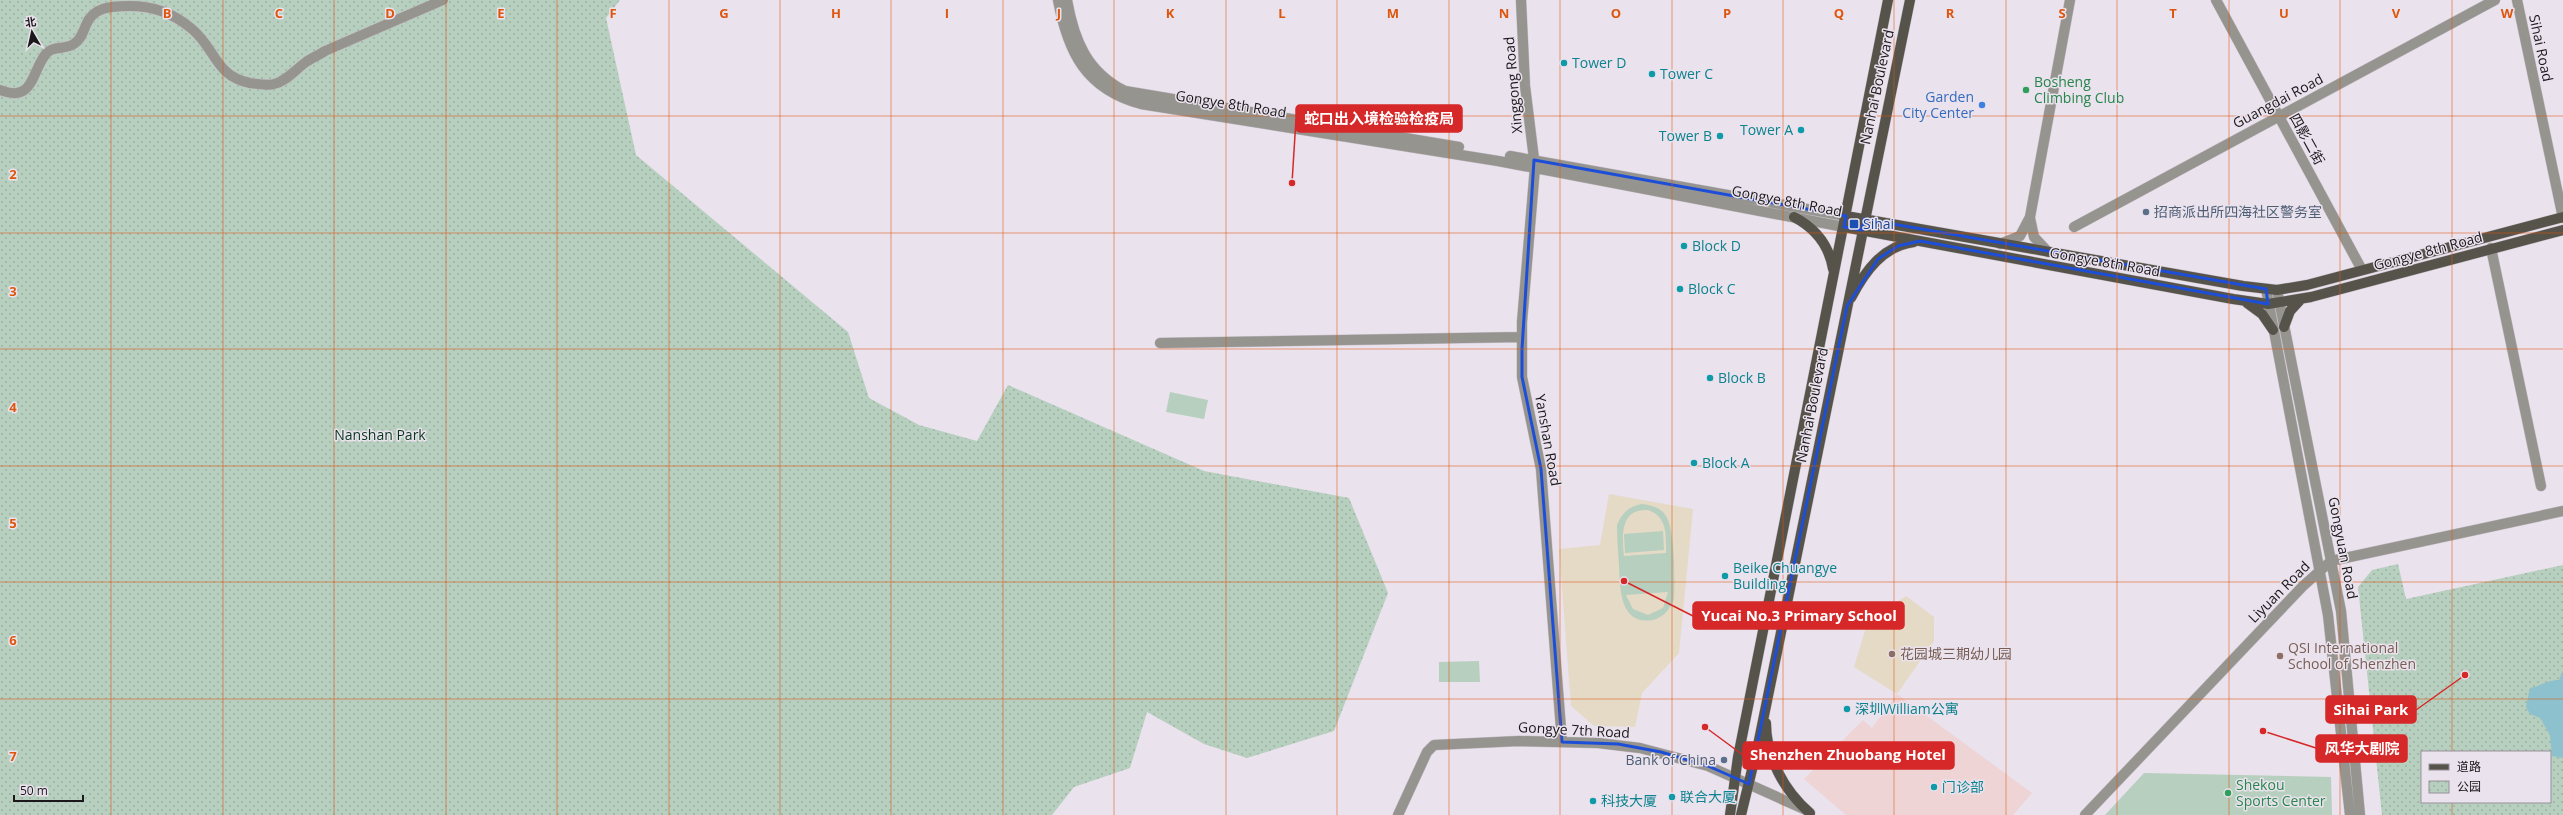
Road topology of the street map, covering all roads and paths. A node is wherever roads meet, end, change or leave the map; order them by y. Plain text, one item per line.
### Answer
1 (443, 0) edge
2 (1058, 0) edge
3 (1067, 0) edge
4 (1521, 0) edge
5 (1888, 0) edge
6 (1910, 0) edge
7 (2070, 0) edge
8 (2216, 0) edge
9 (2495, 0) edge
10 (2517, 0) edge
11 (0, 90) edge
12 (2279, 116) junction
13 (1534, 164) junction
14 (1846, 216) junction
15 (1794, 217) junction
16 (2030, 217) junction
17 (2563, 217) edge
18 (1864, 219) junction
19 (1844, 227) junction
20 (2074, 227) dead end
21 (1862, 230) junction
22 (2563, 230) edge
23 (1920, 241) junction
24 (2000, 244) junction
25 (2491, 248) junction
26 (2048, 252) junction
27 (2362, 270) junction
28 (1834, 275) junction
29 (2266, 290) junction
30 (2278, 290) junction
31 (2302, 299) junction
32 (2244, 301) junction
33 (2280, 303) junction
34 (2268, 304) junction
35 (1847, 306) junction
36 (2284, 327) junction
37 (2273, 330) junction
38 (1522, 337) junction
39 (1160, 343) dead end
40 (2541, 486) dead end
41 (2563, 511) edge
42 (2331, 561) junction
43 (2320, 570) junction
44 (1765, 708) junction
45 (1562, 742) junction
46 (1735, 777) junction
47 (1749, 784) junction
48 (1812, 814) edge
49 (1398, 815) edge
50 (1730, 815) edge
51 (1741, 815) edge
52 (2085, 815) edge
53 (2350, 815) edge
54 (2360, 815) edge

1 - 11 street
2 - 13 street, Gongye 8th Road
3 - 13 street, Gongye 8th Road
4 - 13 street, Xinggong Road
5 - 14 main road, Nanhai Boulevard
6 - 18 main road, Nanhai Boulevard
7 - 16 street
8 - 12 street, 四影二街
9 - 12 street, Guangdai Road
10 - 17 street, Sihai Road
12 - 20 street, Guangdai Road
12 - 27 street, 四影二街
13 - 14 street, Gongye 8th Road
13 - 15 street, Gongye 8th Road
13 - 38 street, Yanshan Road
14 - 18 main road, Gongye 8th Road
14 - 19 main road, Nanhai Boulevard
15 - 19 street, Gongye 8th Road
15 - 28 main road
16 - 24 street
16 - 26 street
17 - 27 main road, Gongye 8th Road
18 - 21 main road, Nanhai Boulevard
18 - 24 main road, Gongye 8th Road
19 - 21 main road, Gongye 8th Road
19 - 28 main road, Nanhai Boulevard
21 - 23 main road, Gongye 8th Road
21 - 35 main road, Nanhai Boulevard
22 - 25 main road, Gongye 8th Road
23 - 32 main road, Gongye 8th Road
23 - 35 main road
24 - 26 main road, Gongye 8th Road
25 - 31 main road, Gongye 8th Road
25 - 40 street
26 - 29 main road, Gongye 8th Road
27 - 30 main road, Gongye 8th Road
28 - 46 main road, Nanhai Boulevard
29 - 30 main road, Gongye 8th Road
29 - 34 street, Gongyuan Road
30 - 33 street, Gongyuan Road
31 - 33 main road, Gongye 8th Road
31 - 36 main road
32 - 34 main road, Gongye 8th Road
32 - 37 main road
33 - 34 main road, Gongye 8th Road
33 - 36 street, Gongyuan Road
34 - 37 street, Gongyuan Road
35 - 44 main road, Nanhai Boulevard
36 - 42 street, Gongyuan Road
37 - 43 street, Gongyuan Road
38 - 39 street
38 - 45 street, Yanshan Road
41 - 42 street, Liyuan Road
42 - 43 street, Liyuan Road
42 - 54 street, Gongyuan Road
43 - 52 street, Liyuan Road
43 - 53 street, Gongyuan Road
44 - 47 main road, Nanhai Boulevard
44 - 48 main road
45 - 46 street, Gongye 7th Road
45 - 49 street, Gongye 7th Road
46 - 47 street, Gongye 7th Road
46 - 50 main road, Nanhai Boulevard
47 - 48 street, Gongye 7th Road
47 - 51 main road, Nanhai Boulevard

